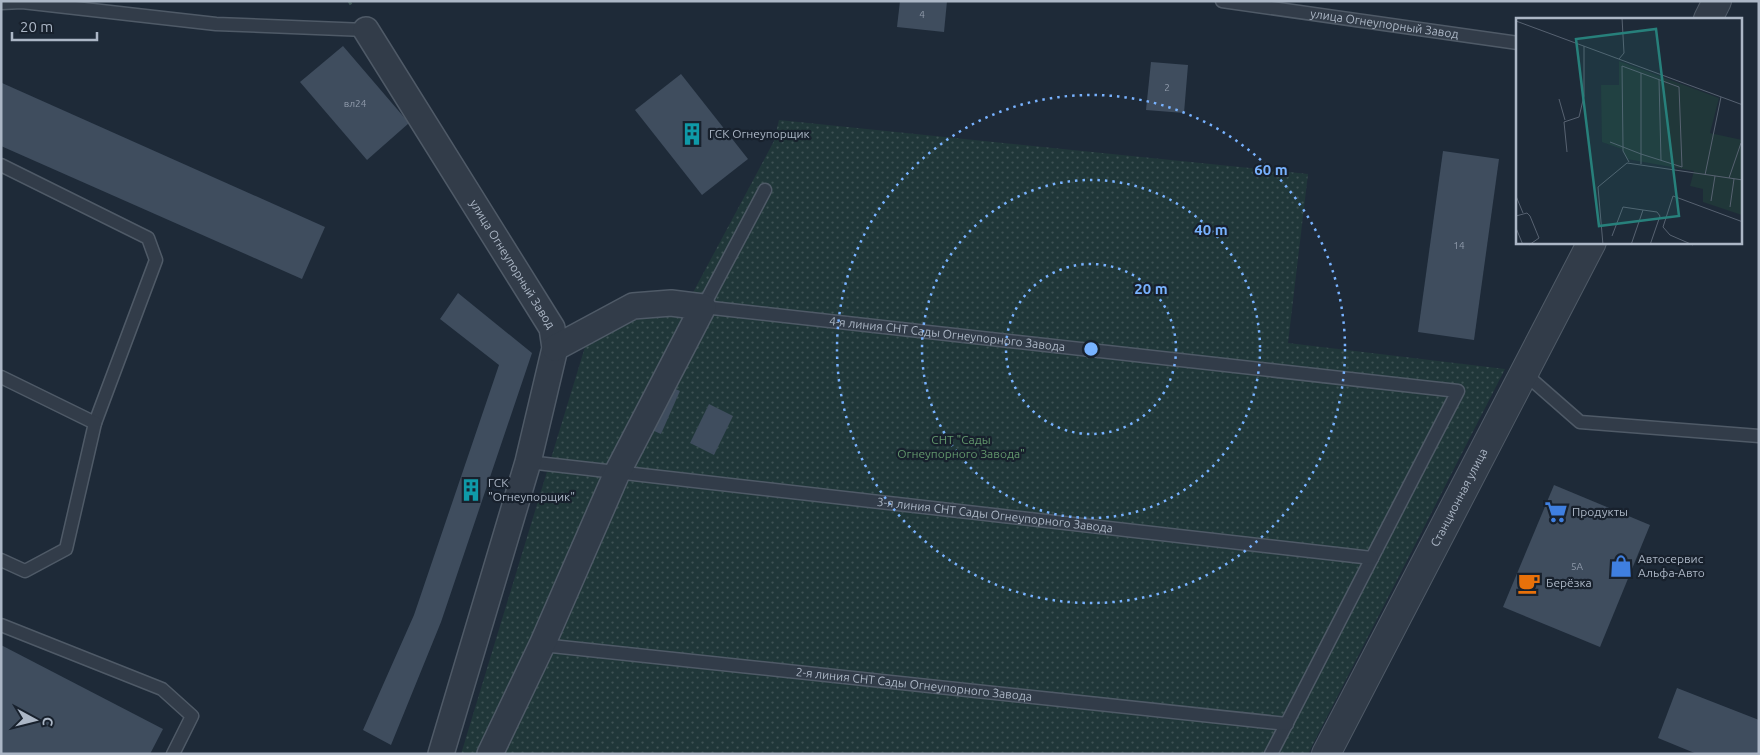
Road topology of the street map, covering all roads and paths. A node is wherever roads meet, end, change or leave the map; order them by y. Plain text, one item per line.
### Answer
1 (1222, 1) edge
2 (1717, 1) edge
3 (1, 3) edge
4 (1708, 18) edge
5 (366, 30) joint
6 (1516, 43) edge
7 (1, 165) edge
8 (765, 190) dead end
9 (1591, 244) edge
10 (703, 307) junction
11 (555, 348) junction
12 (1524, 373) junction
13 (1, 377) edge
14 (96, 423) junction
15 (1759, 436) edge
16 (528, 462) junction
17 (618, 473) junction
18 (1372, 558) junction
19 (1, 560) edge
20 (1, 625) edge
21 (542, 646) junction
22 (1287, 724) junction
23 (173, 754) edge
24 (441, 754) edge
25 (490, 754) edge
26 (1272, 754) edge
27 (1326, 754) edge

1 - 6 lane, улица Огнеупорный Завод
2 - 4 street
3 - 5 lane
5 - 11 street, улица Огнеупорный Завод
7 - 14 lane
8 - 10 lane
9 - 12 street, Станционная улица
10 - 11 street
10 - 17 street
10 - 18 lane, 4-я линия СНТ Сады Огнеупорного Завода
11 - 16 street, улица Огнеупорный Завод
12 - 15 lane
12 - 27 street, Станционная улица
13 - 14 lane
14 - 19 lane
16 - 17 lane, 3-я линия СНТ Сады Огнеупорного Завода
16 - 24 street, улица Огнеупорный Завод
17 - 18 lane, 3-я линия СНТ Сады Огнеупорного Завода
17 - 21 street
18 - 22 lane
20 - 23 lane
21 - 22 lane, 2-я линия СНТ Сады Огнеупорного Завода
21 - 25 street
22 - 26 lane

